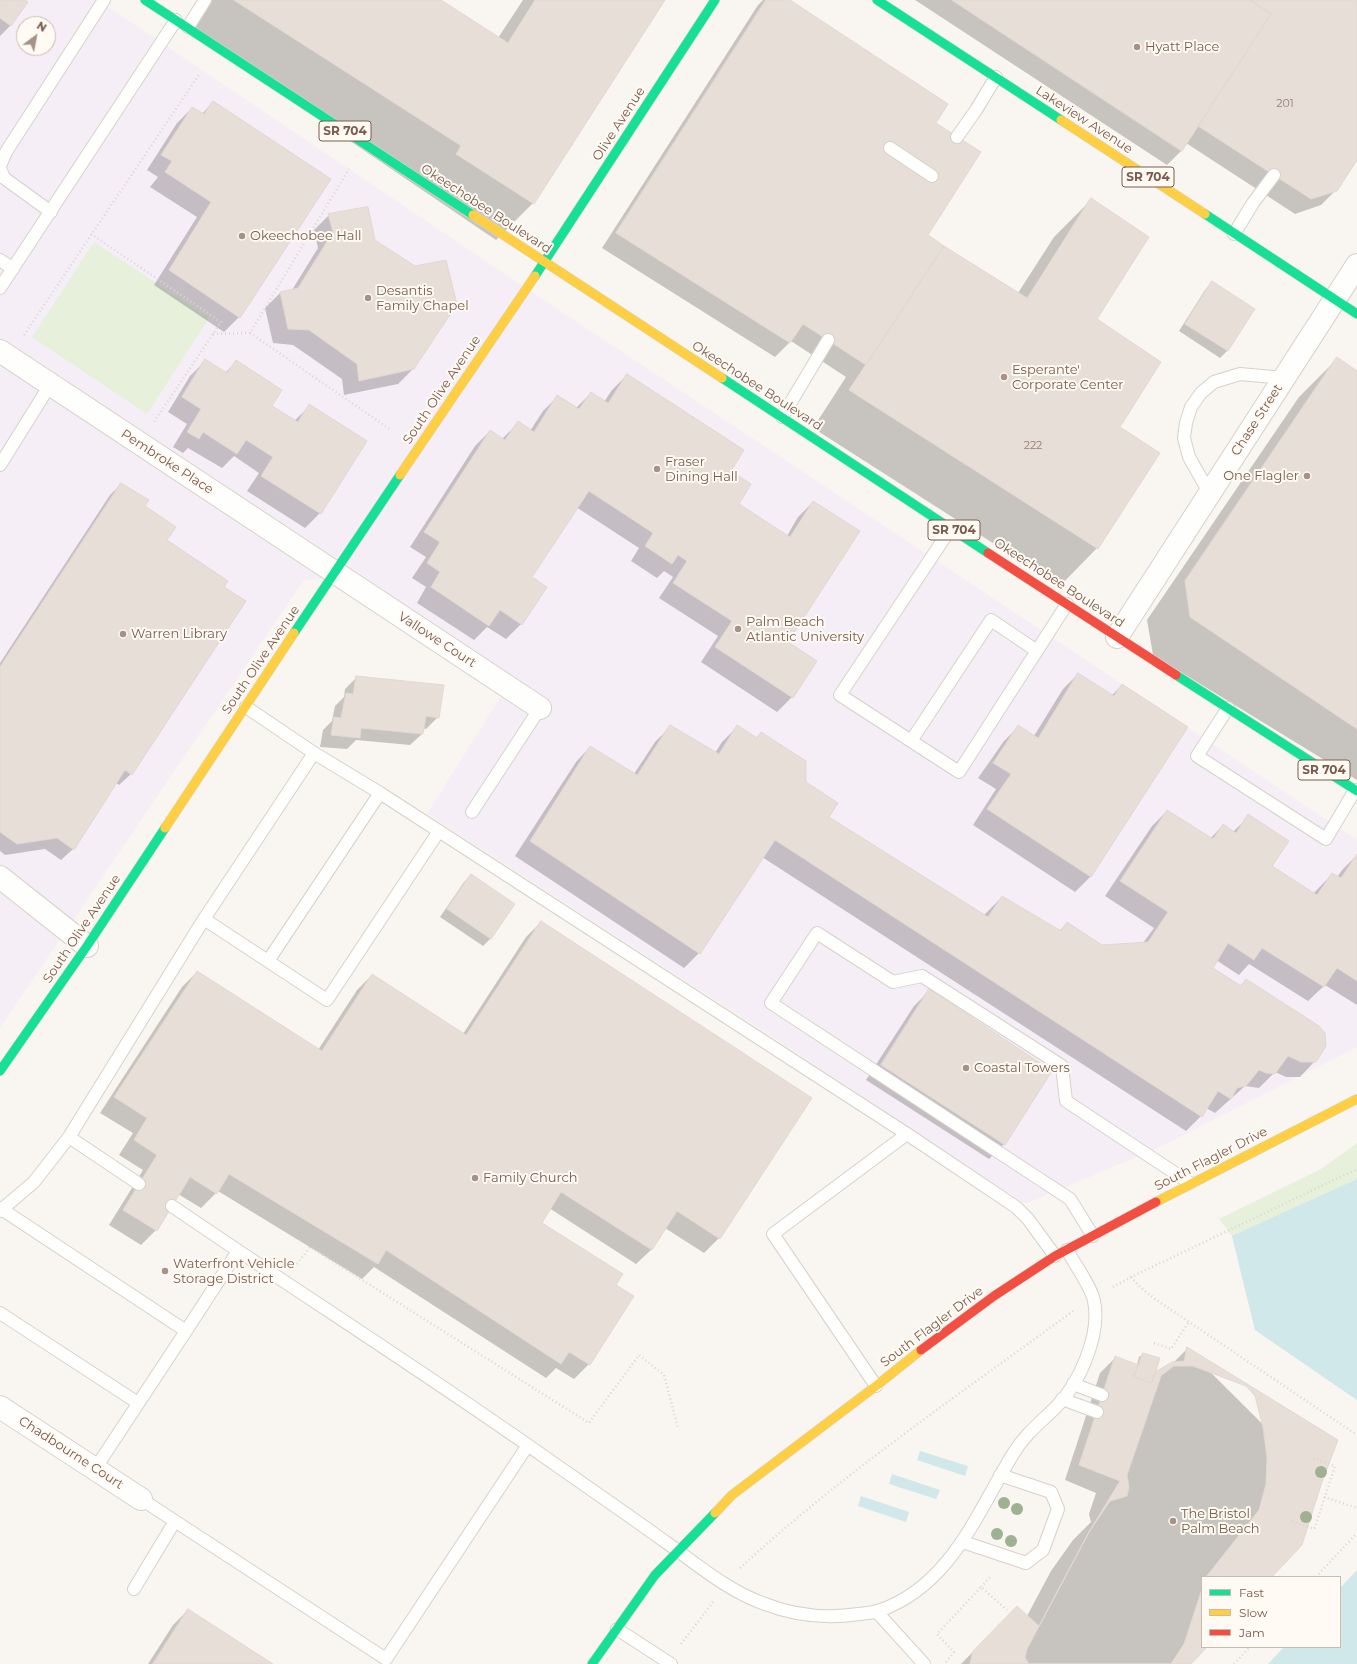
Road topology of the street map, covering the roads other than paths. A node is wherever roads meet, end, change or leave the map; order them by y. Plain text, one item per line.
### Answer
1 (104, 0) edge
2 (145, 0) edge
3 (205, 0) edge
4 (716, 0) edge
5 (877, 0) edge
6 (176, 20) junction
7 (188, 27) junction
8 (996, 77) junction
9 (957, 136) dead end
10 (890, 148) dead end
11 (0, 167) edge
12 (1274, 175) dead end
13 (932, 176) dead end
14 (51, 212) junction
15 (1234, 234) junction
16 (0, 260) edge
17 (544, 262) junction
18 (1357, 265) edge
19 (13, 269) junction
20 (0, 288) edge
21 (1335, 299) junction
22 (1357, 314) edge
23 (828, 340) dead end
24 (0, 351) edge
25 (1284, 378) junction
26 (50, 385) junction
27 (782, 417) junction
28 (0, 465) edge
29 (1210, 494) junction
30 (951, 528) junction
31 (334, 573) junction
32 (1067, 604) junction
33 (1117, 636) junction
34 (1037, 651) junction
35 (246, 707) junction
36 (540, 708) joint
37 (1228, 708) junction
38 (911, 741) junction
39 (314, 754) junction
40 (1356, 791) edge
41 (380, 793) junction
42 (472, 812) dead end
43 (439, 831) junction
44 (0, 877) edge
45 (204, 919) junction
46 (87, 946) junction
47 (268, 961) junction
48 (0, 1071) edge
49 (1357, 1099) edge
50 (907, 1134) junction
51 (68, 1138) junction
52 (1190, 1183) junction
53 (139, 1184) dead end
54 (172, 1206) dead end
55 (0, 1210) edge
56 (1093, 1236) junction
57 (1067, 1250) junction
58 (238, 1251) junction
59 (1055, 1256) junction
60 (0, 1313) edge
61 (186, 1331) junction
62 (1073, 1384) junction
63 (876, 1386) junction
64 (1102, 1395) dead end
65 (1062, 1400) junction
66 (138, 1403) junction
67 (0, 1407) edge
68 (1097, 1412) dead end
69 (528, 1445) junction
70 (95, 1469) junction
71 (1000, 1475) junction
72 (141, 1500) joint
73 (175, 1521) junction
74 (963, 1542) junction
75 (677, 1550) junction
76 (134, 1590) dead end
77 (876, 1611) junction
78 (617, 1629) junction
79 (389, 1662) edge
80 (669, 1663) edge
81 (592, 1664) edge
82 (924, 1664) edge

1 - 11 lane
2 - 6 street, Okeechobee Boulevard / SR 704
3 - 7 lane
4 - 17 street, Olive Avenue
5 - 8 street, Lakeview Avenue / SR 704
6 - 7 street, Okeechobee Boulevard / SR 704
6 - 14 lane
7 - 17 street, Okeechobee Boulevard / SR 704
8 - 9 lane
8 - 15 street, Lakeview Avenue / SR 704
10 - 13 lane
11 - 14 lane
12 - 15 lane
14 - 19 lane
15 - 21 street, Lakeview Avenue / SR 704
16 - 19 lane
17 - 27 street, Okeechobee Boulevard / SR 704
17 - 31 street, South Olive Avenue
18 - 21 street, Chase Street
19 - 20 lane
21 - 22 street, Lakeview Avenue / SR 704
21 - 25 street, Chase Street
23 - 27 lane
24 - 26 street, Pembroke Place
25 - 29 street, Chase Street
25 - 29 lane
26 - 28 lane
26 - 31 street, Pembroke Place
27 - 30 street, Okeechobee Boulevard / SR 704
29 - 33 street, Chase Street
30 - 32 street, Okeechobee Boulevard / SR 704
30 - 38 lane
31 - 35 street, South Olive Avenue
31 - 36 street, Vallowe Court
32 - 33 street, Okeechobee Boulevard / SR 704
32 - 34 lane
33 - 37 street, Okeechobee Boulevard / SR 704
34 - 38 lane
34 - 38 lane
35 - 39 lane
35 - 46 street, South Olive Avenue
36 - 42 lane
37 - 40 street, Okeechobee Boulevard / SR 704
37 - 40 lane
39 - 41 lane
39 - 45 lane
41 - 43 lane
41 - 47 lane
43 - 47 lane
43 - 50 lane
44 - 46 street
45 - 47 lane
45 - 51 lane
46 - 48 street, South Olive Avenue
49 - 52 street, South Flagler Drive
50 - 59 lane
50 - 63 lane
51 - 53 lane
51 - 55 lane
52 - 56 street, South Flagler Drive
52 - 56 lane
54 - 58 lane
55 - 61 lane
56 - 57 street, South Flagler Drive
57 - 59 street, South Flagler Drive
57 - 62 lane
58 - 61 lane
58 - 69 lane
59 - 63 street, South Flagler Drive
60 - 66 lane
61 - 66 lane
62 - 64 lane
62 - 65 lane
63 - 75 street, South Flagler Drive
65 - 68 lane
65 - 71 lane
66 - 70 lane
67 - 70 street, Chadbourne Court
69 - 75 lane
69 - 79 lane
70 - 72 street, Chadbourne Court
71 - 74 lane
71 - 74 lane
72 - 73 lane
73 - 76 lane
73 - 79 lane
74 - 77 lane
75 - 77 lane
75 - 78 street, South Flagler Drive
77 - 82 lane
78 - 80 lane
78 - 81 street, South Flagler Drive

